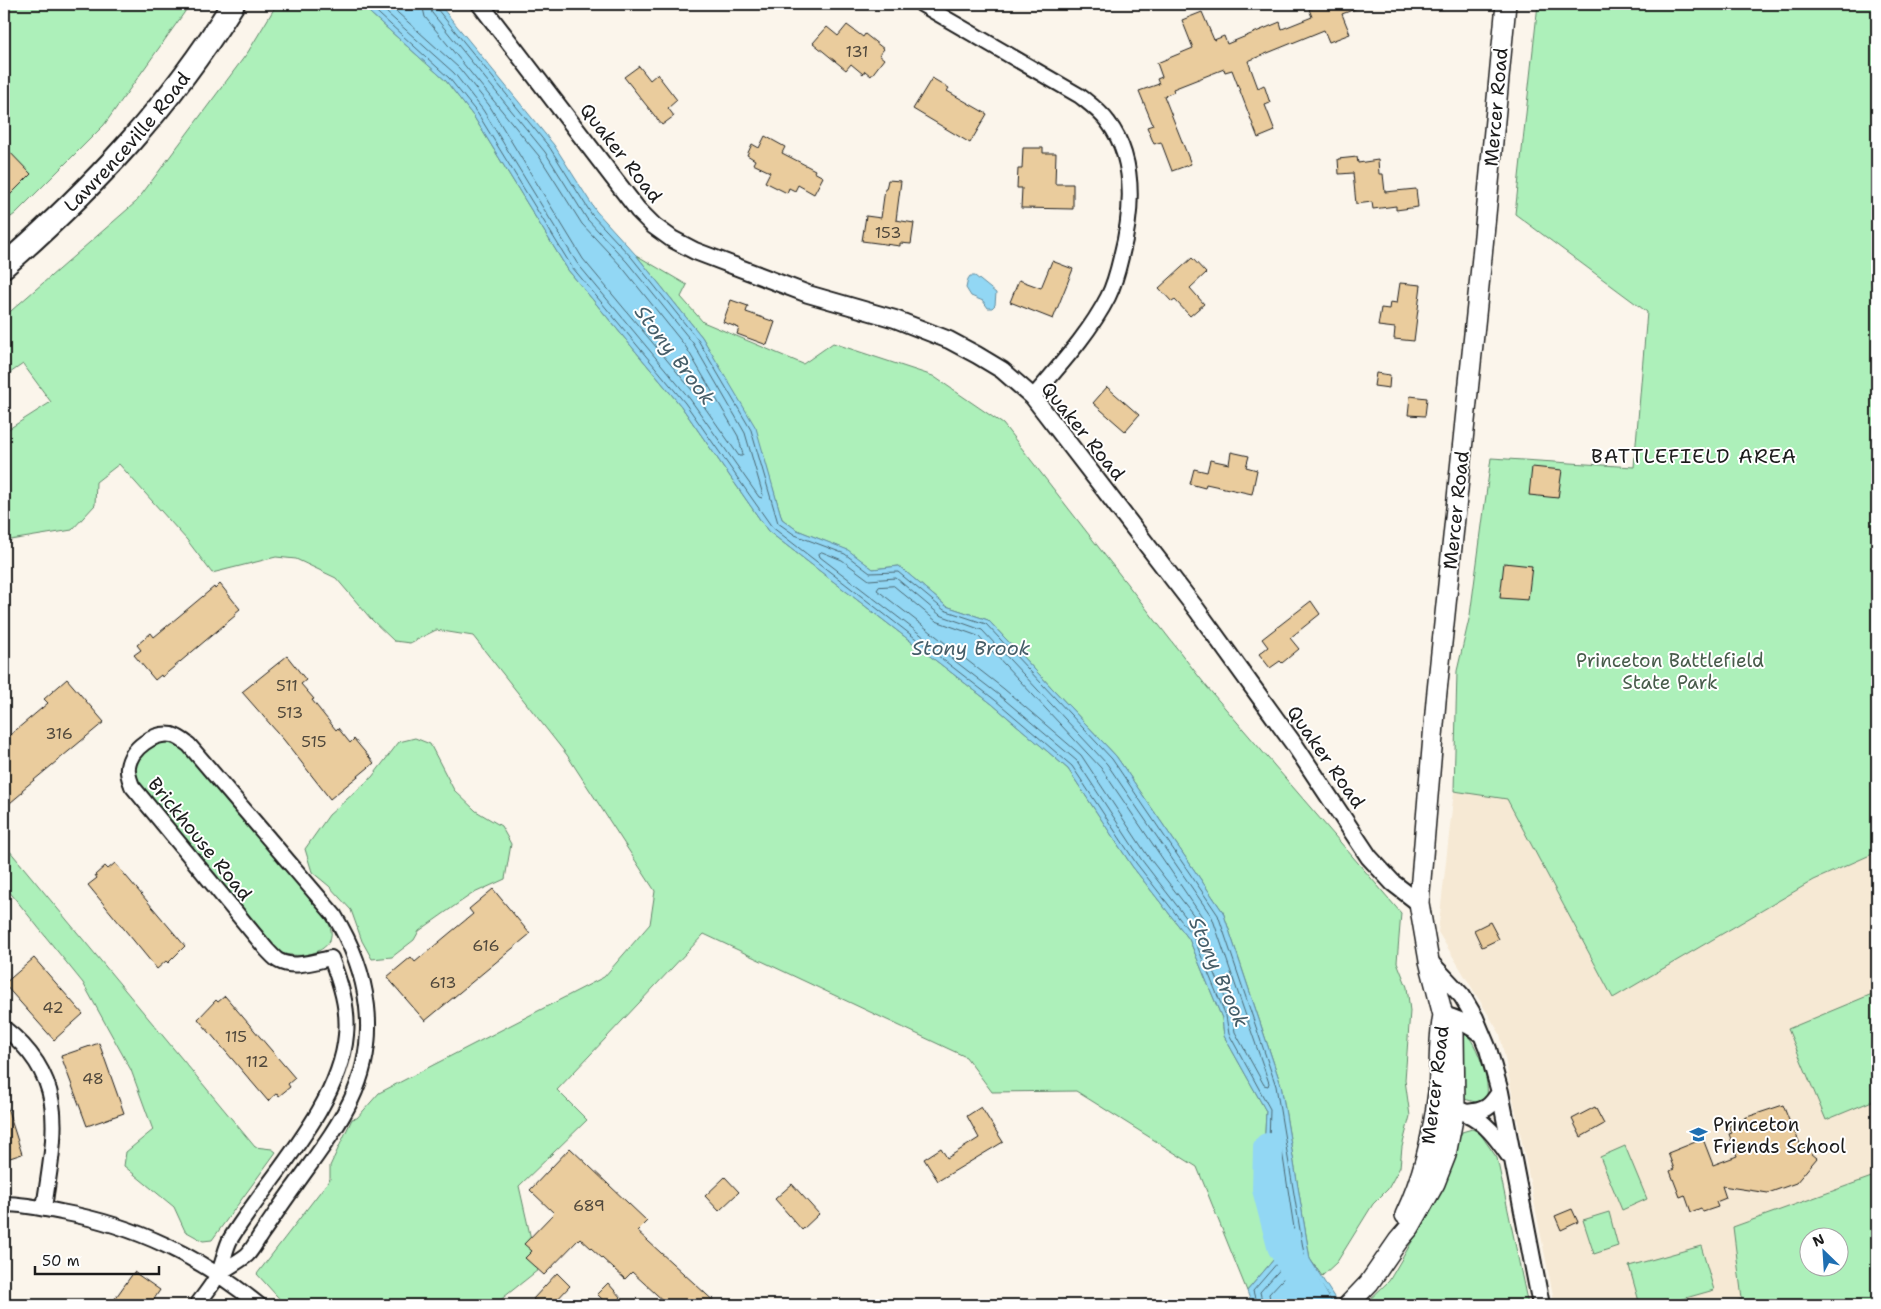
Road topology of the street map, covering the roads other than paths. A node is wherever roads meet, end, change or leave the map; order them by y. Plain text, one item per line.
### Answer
1 (233, 4) edge
2 (480, 4) edge
3 (921, 4) edge
4 (1506, 4) edge
5 (4, 266) edge
6 (1033, 397) junction
7 (1419, 903) junction
8 (350, 944) junction
9 (331, 958) junction
10 (1429, 961) junction
11 (1443, 1015) junction
12 (4, 1028) edge
13 (1481, 1034) junction
14 (345, 1046) junction
15 (367, 1048) junction
16 (1438, 1092) junction
17 (1500, 1092) junction
18 (1461, 1111) junction
19 (1512, 1159) junction
20 (4, 1204) edge
21 (44, 1208) junction
22 (1398, 1241) junction
23 (218, 1274) junction
24 (197, 1305) edge
25 (259, 1305) edge
26 (1348, 1305) edge
27 (1541, 1305) edge

1 - 5 highway, Lawrenceville Road
2 - 6 street, Quaker Road
3 - 6 street
4 - 7 main road, Mercer Road
6 - 7 street, Quaker Road
7 - 10 main road, Mercer Road
8 - 9 street, Brickhouse Road
8 - 9 street, Brickhouse Road
8 - 15 street, Brickhouse Road
9 - 14 street
10 - 11 main road, Mercer Road
10 - 13 street
11 - 13 street
11 - 16 main road, Mercer Road
11 - 18 main road, Mercer Road
12 - 21 street
13 - 17 street
14 - 15 street
14 - 23 street
15 - 23 street, Brickhouse Road
16 - 18 street
16 - 22 main road, Mercer Road
17 - 18 street
17 - 19 street
18 - 19 street
18 - 22 main road, Mercer Road
19 - 27 street
20 - 21 street
21 - 23 street
22 - 26 main road, Mercer Road
23 - 24 street
23 - 25 street

